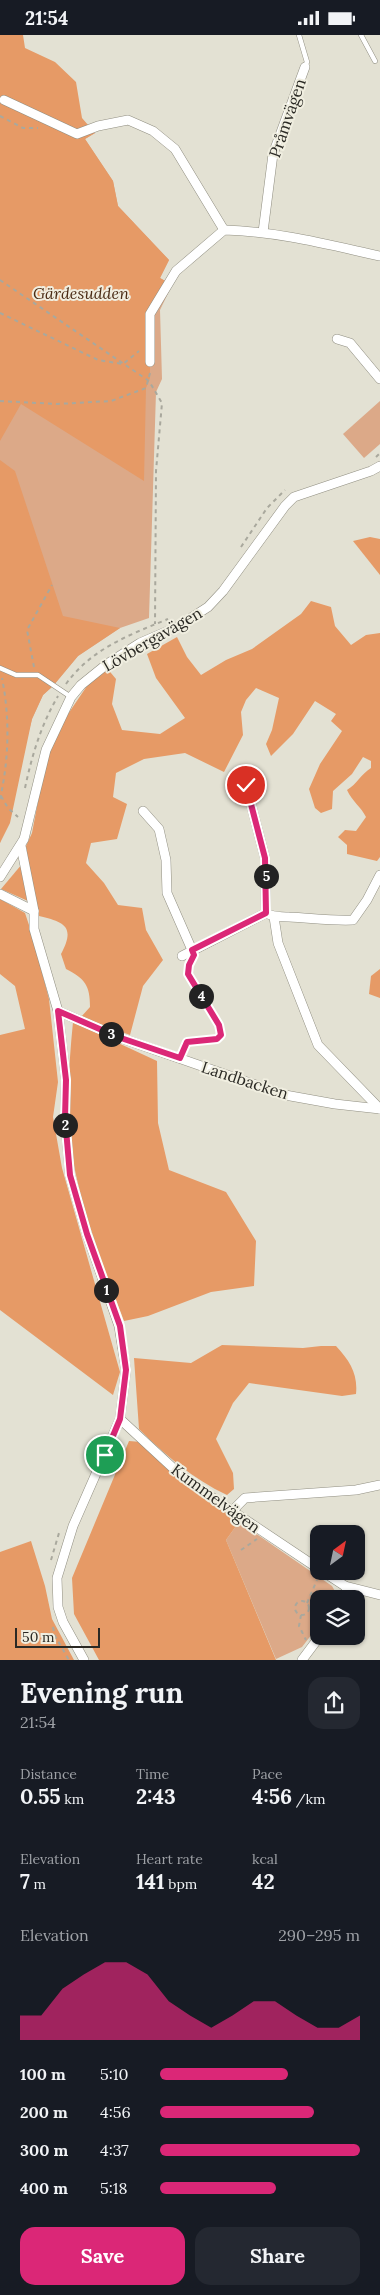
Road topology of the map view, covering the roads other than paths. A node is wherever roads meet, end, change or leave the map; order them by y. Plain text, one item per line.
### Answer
1 (299, 35) edge
2 (361, 35) edge
3 (375, 61) dead end
4 (305, 67) joint
5 (4, 100) dead end
6 (224, 230) junction
7 (263, 232) junction
8 (380, 256) edge
9 (337, 339) dead end
10 (150, 362) road end
11 (380, 379) edge
12 (380, 466) edge
13 (0, 668) edge
14 (71, 697) junction
15 (246, 785) dead end
16 (143, 811) dead end
17 (21, 846) junction
18 (380, 875) edge
19 (0, 877) edge
20 (0, 894) edge
21 (34, 911) junction
22 (270, 915) junction
23 (192, 950) junction
24 (182, 956) dead end
25 (58, 1011) junction
26 (380, 1109) edge
27 (120, 1419) junction
28 (380, 1485) edge
29 (232, 1511) junction
30 (310, 1565) edge
31 (334, 1580) edge
32 (345, 1586) junction
33 (348, 1590) edge
34 (380, 1595) edge
35 (313, 1645) edge
36 (84, 1660) edge
37 (302, 1660) edge

1 - 4 lane, Pråmvägen
2 - 3 lane
4 - 7 street, Pråmvägen
5 - 6 street
6 - 7 street
6 - 10 street
7 - 8 street
9 - 11 street
12 - 14 street, Lövbergavägen
13 - 14 lane
14 - 17 street, Lövbergavägen
15 - 22 street
16 - 23 street
17 - 19 street, Lövbergavägen
17 - 21 street
18 - 22 street
20 - 21 street
21 - 25 street
22 - 23 street
22 - 26 street
23 - 24 street
25 - 26 street, Landbacken
25 - 27 street
27 - 29 street, Kummelvägen
27 - 36 street
28 - 29 street
29 - 30 street, Kummelvägen
31 - 32 street, Kummelvägen
32 - 33 street
32 - 34 street, Kummelvägen
35 - 37 street

